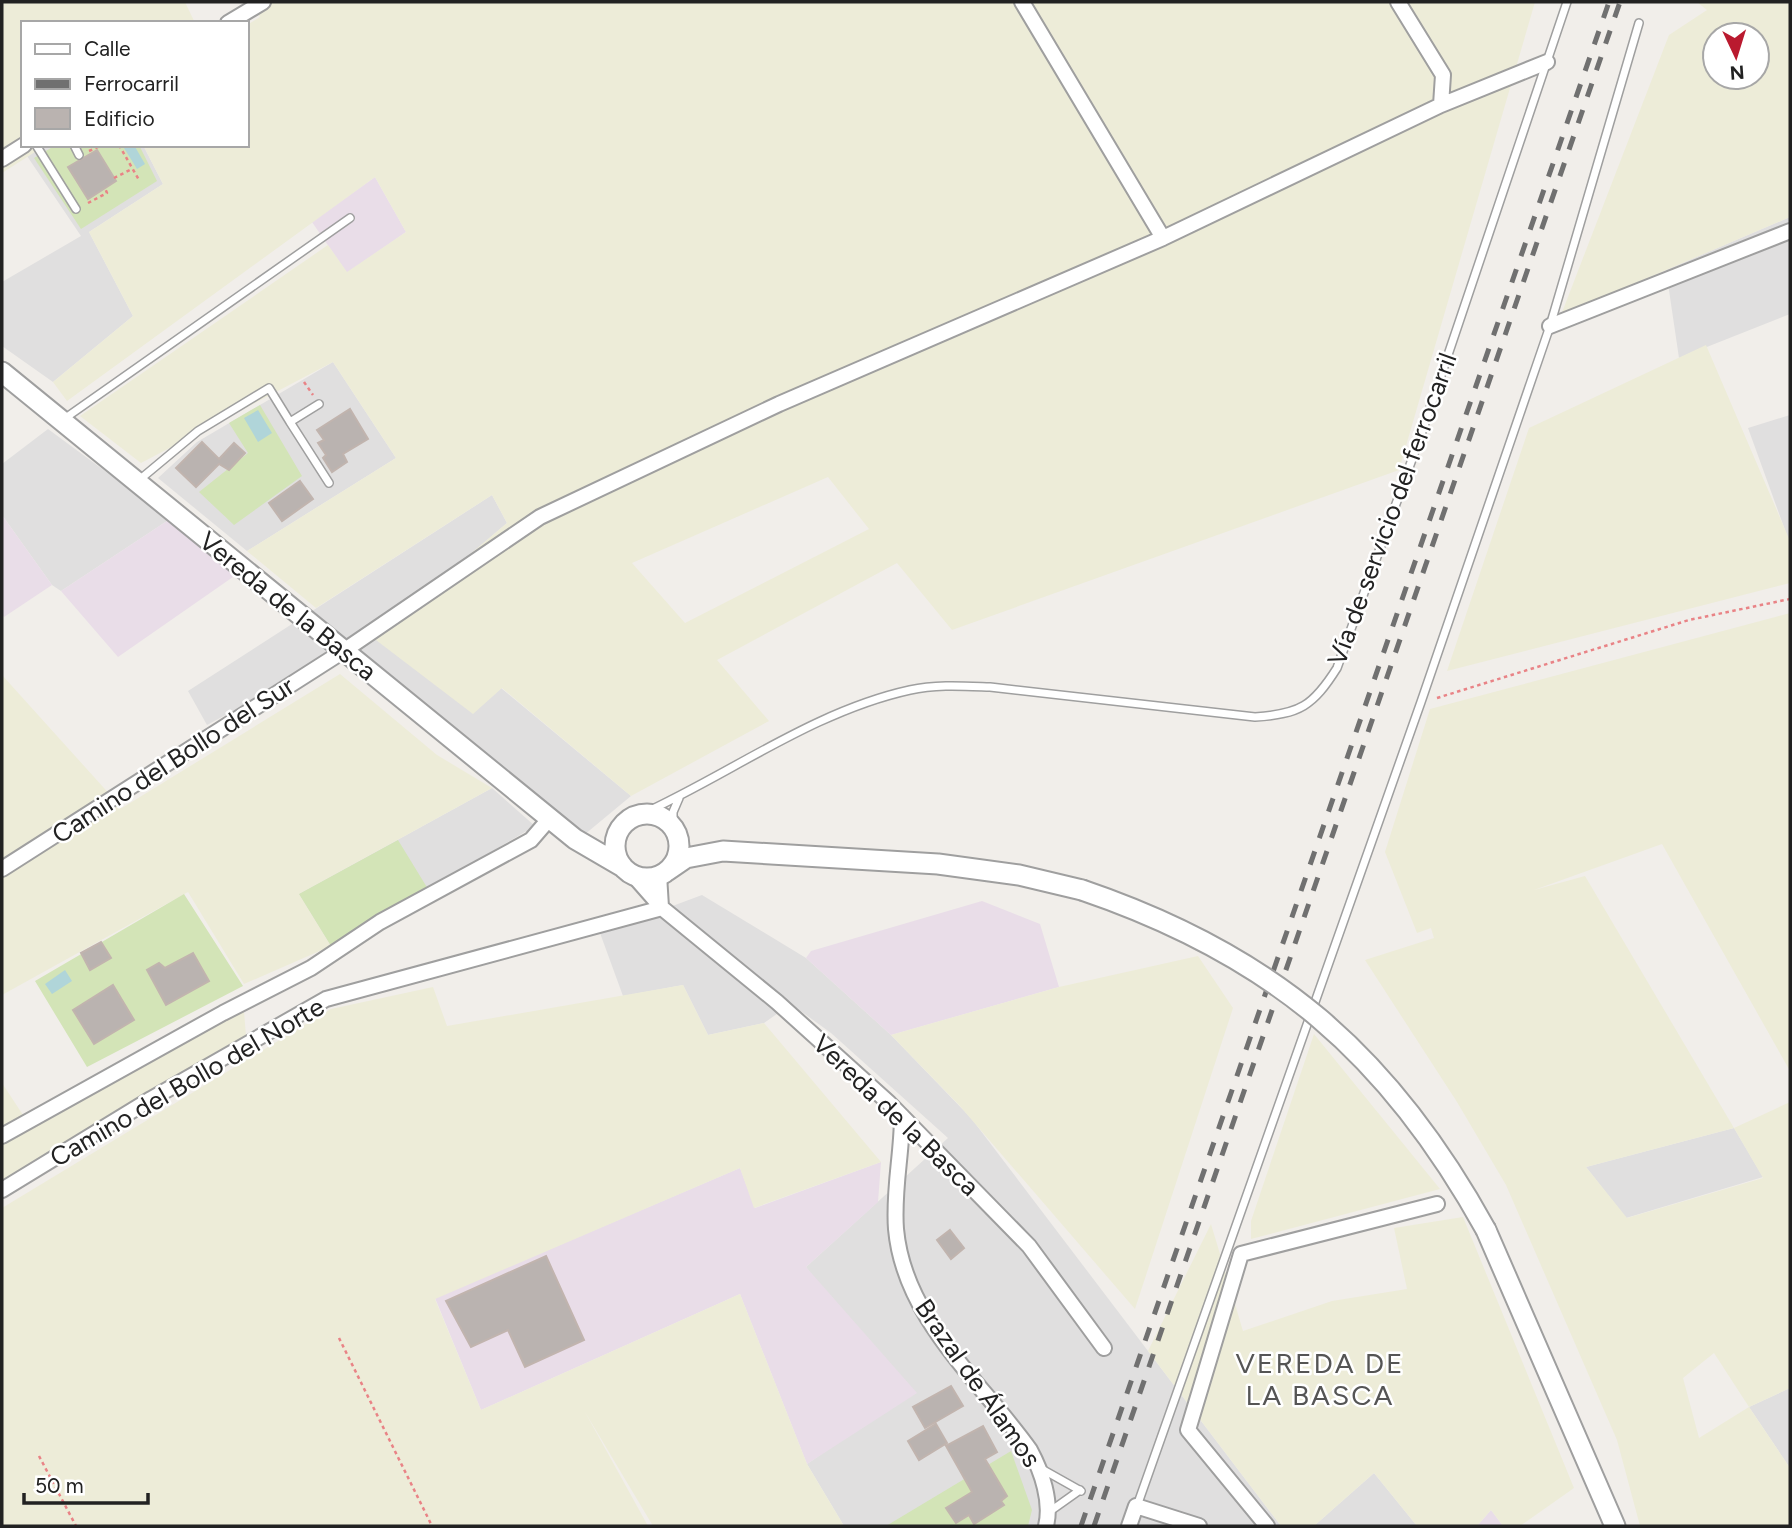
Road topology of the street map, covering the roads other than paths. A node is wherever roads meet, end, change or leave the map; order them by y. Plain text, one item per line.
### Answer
1 (263, 2) edge
2 (1022, 2) edge
3 (1398, 2) edge
4 (1567, 2) edge
5 (231, 21) edge
6 (1640, 23) dead end
7 (1547, 62) junction
8 (1441, 105) junction
9 (21, 147) edge
10 (37, 147) edge
11 (75, 147) edge
12 (79, 155) dead end
13 (2, 159) edge
14 (76, 209) road end
15 (349, 218) dead end
16 (1790, 231) edge
17 (1163, 238) junction
18 (1550, 326) junction
19 (2, 372) edge
20 (319, 404) dead end
21 (61, 421) junction
22 (290, 422) junction
23 (136, 483) junction
24 (329, 483) dead end
25 (345, 650) junction
26 (680, 797) junction
27 (642, 814) junction
28 (550, 818) junction
29 (620, 829) junction
30 (674, 829) junction
31 (575, 839) junction
32 (723, 851) junction
33 (2, 869) edge
34 (628, 871) junction
35 (663, 873) junction
36 (662, 908) junction
37 (902, 1116) junction
38 (2, 1136) edge
39 (2, 1190) edge
40 (1437, 1204) dead end
41 (1104, 1348) dead end
42 (1040, 1467) junction
43 (1136, 1506) junction
44 (1048, 1519) edge
45 (1129, 1526) edge
46 (1199, 1526) edge
47 (1267, 1526) edge
48 (1615, 1526) edge

1 - 5 street
2 - 17 street
3 - 8 street
4 - 7 lane, Vía de servicio del ferrocarril
6 - 18 lane
7 - 8 street, Camino del Bollo del Sur
7 - 26 lane, Vía de servicio del ferrocarril
8 - 17 street, Camino del Bollo del Sur
9 - 13 street
10 - 14 lane
11 - 12 lane
15 - 21 lane
16 - 18 street
17 - 25 street, Camino del Bollo del Sur
18 - 43 lane
19 - 21 street, Vereda de la Basca
20 - 22 lane
21 - 23 street, Vereda de la Basca
22 - 23 lane
22 - 24 lane
23 - 25 street, Vereda de la Basca
25 - 28 street, Vereda de la Basca
25 - 33 street, Camino del Bollo del Sur
26 - 27 lane, Vía de servicio del ferrocarril
26 - 30 lane
27 - 29 street
27 - 30 street
28 - 31 street, Vereda de la Basca
28 - 38 street
29 - 31 street
29 - 34 street
30 - 32 street
30 - 35 street
31 - 34 street, Vereda de la Basca
32 - 35 street
32 - 48 street, bridge
34 - 35 street
34 - 36 street, Vereda de la Basca
35 - 36 street
36 - 37 street, Vereda de la Basca
36 - 39 street, Camino del Bollo del Norte
37 - 41 street, Vereda de la Basca
37 - 42 street, Brazal de Álamos
40 - 47 street
42 - 44 street, Brazal de Álamos
42 - 44 lane
43 - 45 street
43 - 46 street

